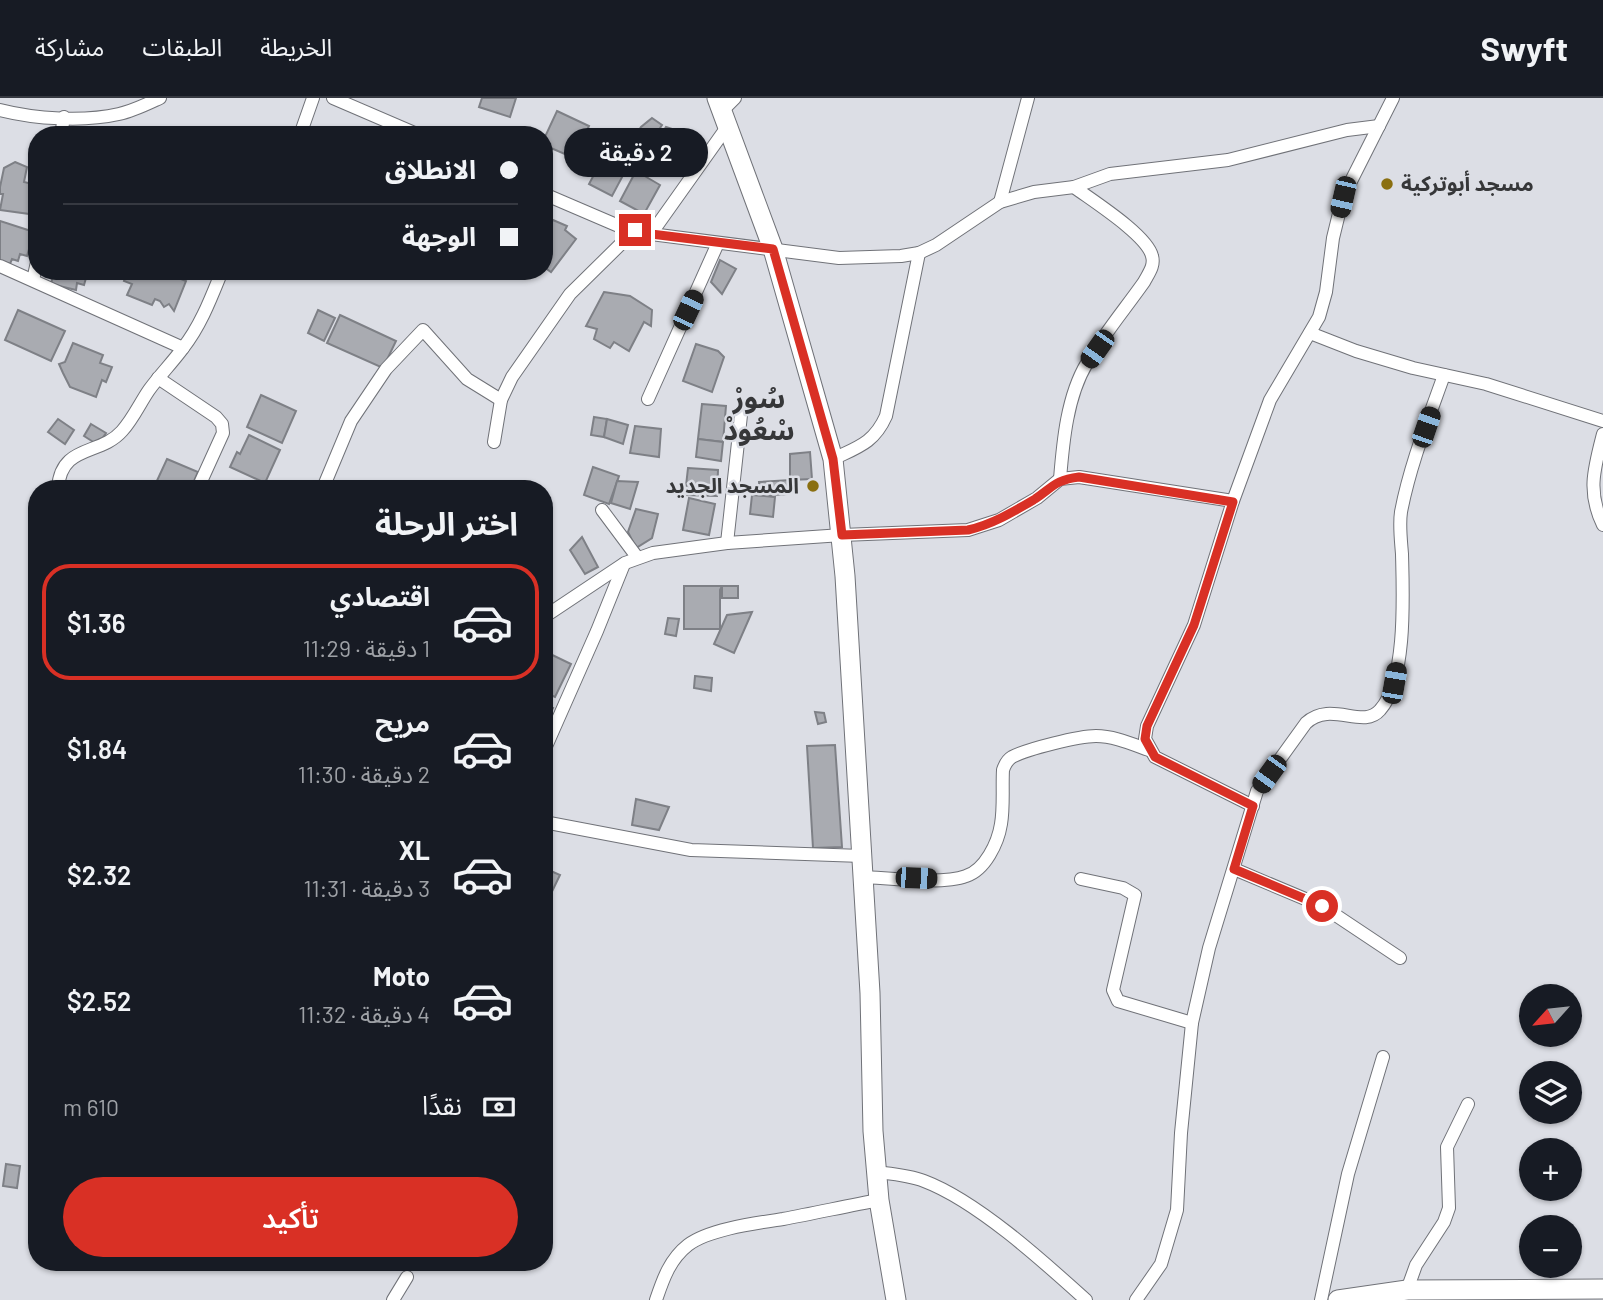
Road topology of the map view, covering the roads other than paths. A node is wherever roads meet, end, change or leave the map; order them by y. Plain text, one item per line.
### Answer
1 (160, 98) edge
2 (313, 98) edge
3 (333, 98) edge
4 (1028, 98) edge
5 (1393, 98) edge
6 (725, 109) edge
7 (0, 110) edge
8 (64, 117) junction
9 (62, 126) edge
10 (303, 126) edge
11 (398, 126) edge
12 (1379, 126) junction
13 (1074, 187) junction
14 (553, 198) edge
15 (1000, 202) junction
16 (635, 230) junction
17 (651, 234) junction
18 (719, 243) junction
19 (773, 249) junction
20 (919, 253) junction
21 (0, 267) edge
22 (28, 278) edge
23 (33, 280) edge
24 (218, 280) edge
25 (1310, 333) junction
26 (183, 348) junction
27 (1444, 374) junction
28 (158, 378) junction
29 (648, 399) dead end
30 (501, 400) junction
31 (741, 415) dead end
32 (1603, 421) edge
33 (1603, 435) edge
34 (494, 442) dead end
35 (833, 459) junction
36 (59, 480) edge
37 (202, 480) edge
38 (326, 480) edge
39 (1060, 480) junction
40 (1233, 502) junction
41 (602, 510) dead end
42 (1603, 525) edge
43 (842, 535) junction
44 (727, 543) junction
45 (637, 557) junction
46 (625, 563) junction
47 (553, 611) edge
48 (553, 731) edge
49 (1149, 750) junction
50 (1253, 806) junction
51 (553, 824) edge
52 (862, 856) junction
53 (1234, 869) junction
54 (863, 877) junction
55 (1081, 879) dead end
56 (1400, 958) dead end
57 (1192, 1023) junction
58 (1383, 1058) dead end
59 (1468, 1104) dead end
60 (876, 1172) junction
61 (879, 1200) junction
62 (407, 1277) dead end
63 (1603, 1289) edge
64 (1407, 1290) junction
65 (393, 1300) edge
66 (656, 1300) edge
67 (896, 1300) edge
68 (1086, 1300) edge
69 (1136, 1300) edge
70 (1321, 1300) edge
71 (1338, 1300) edge

1 - 8 street
2 - 10 street
3 - 11 street
4 - 15 street
5 - 12 street
6 - 17 street
6 - 19 street
7 - 8 street
8 - 9 street
12 - 13 street
12 - 25 street
13 - 15 street
13 - 39 street
14 - 16 street
15 - 20 street
16 - 17 street
16 - 30 street
17 - 18 street
18 - 19 street
18 - 29 street
19 - 20 street
19 - 35 street
20 - 35 street
21 - 22 street
23 - 26 street
24 - 26 street
25 - 27 street
25 - 40 street
26 - 28 street
27 - 32 street
27 - 50 street
28 - 36 street
28 - 37 street
30 - 34 street
30 - 38 street
31 - 44 street
33 - 42 street
35 - 43 street
39 - 40 street
39 - 43 street
40 - 49 street
41 - 45 street
43 - 44 street
43 - 52 street
44 - 45 street
45 - 46 street
46 - 47 street
46 - 48 street
49 - 50 street
49 - 54 street
50 - 53 street
51 - 52 street
52 - 54 street
53 - 56 street
53 - 57 street
54 - 60 street
55 - 57 street
57 - 69 street
58 - 70 street
59 - 64 street
60 - 61 street
60 - 68 street
61 - 66 street
61 - 67 street
62 - 65 street
63 - 64 street
64 - 71 street

